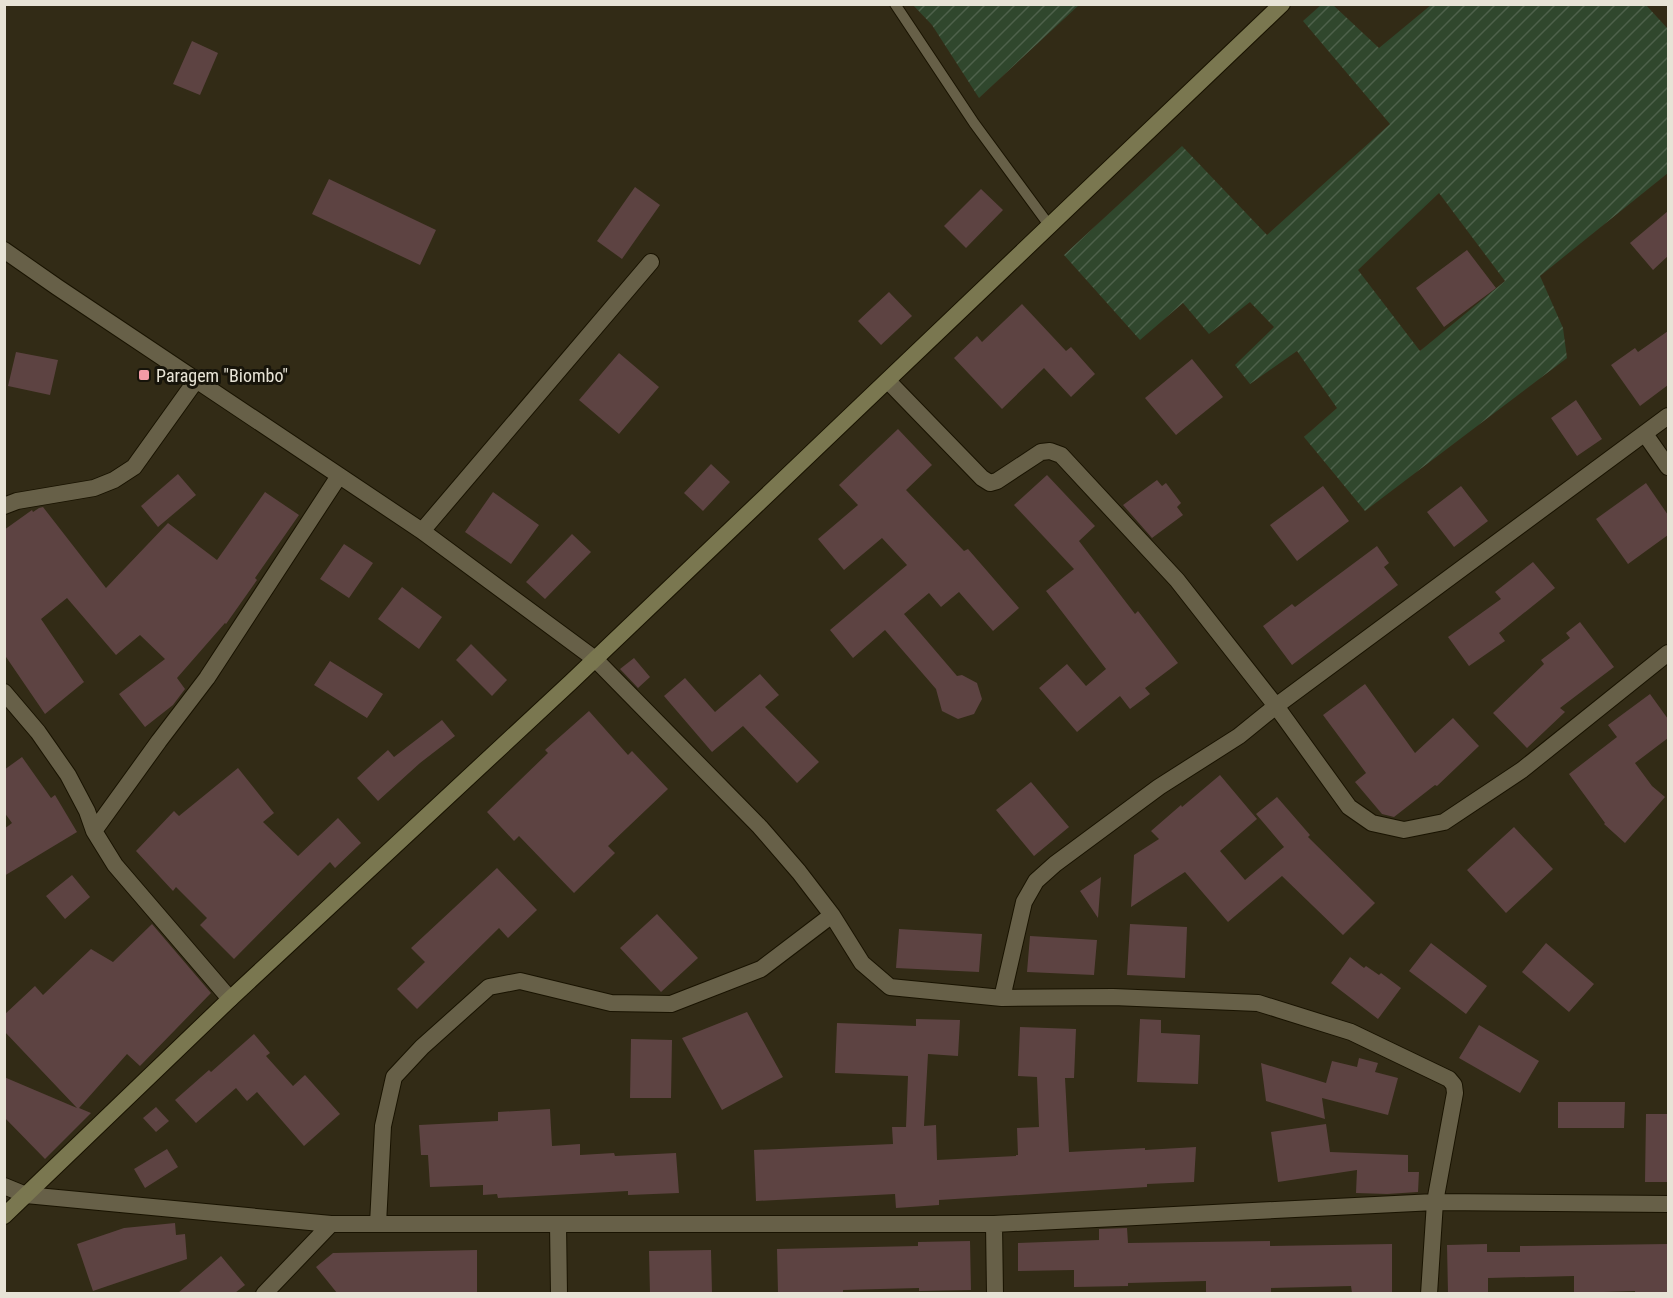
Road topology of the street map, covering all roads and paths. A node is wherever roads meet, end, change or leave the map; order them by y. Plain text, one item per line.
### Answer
1 (895, 4) edge
2 (1282, 4) edge
3 (1049, 225) junction
4 (4, 250) edge
5 (651, 262) dead end
6 (197, 379) junction
7 (888, 381) junction
8 (1668, 416) edge
9 (1645, 434) junction
10 (1668, 467) edge
11 (339, 476) junction
12 (4, 506) edge
13 (422, 531) junction
14 (1668, 653) edge
15 (595, 659) junction
16 (4, 692) edge
17 (1276, 706) junction
18 (94, 831) junction
19 (832, 915) junction
20 (1002, 998) junction
21 (230, 999) junction
22 (4, 1185) edge
23 (26, 1195) junction
24 (1435, 1202) junction
25 (1668, 1204) edge
26 (4, 1216) edge
27 (332, 1224) junction
28 (378, 1224) junction
29 (558, 1224) junction
30 (994, 1224) junction
31 (264, 1293) edge
32 (559, 1293) edge
33 (995, 1293) edge
34 (1429, 1293) edge

1 - 3 lane
2 - 3 main road
3 - 7 main road
4 - 6 street
5 - 13 street
6 - 11 street
6 - 12 street
7 - 15 main road
7 - 17 street
8 - 9 street
9 - 10 street
9 - 17 street
11 - 13 street
11 - 18 street
13 - 15 street
14 - 17 street
15 - 19 street
15 - 21 main road
16 - 18 street
17 - 20 street
18 - 21 street
19 - 20 street
19 - 28 street
20 - 24 street
21 - 23 main road
22 - 23 street
23 - 26 main road
23 - 27 street
24 - 25 street
24 - 30 street
24 - 34 street
27 - 28 street
27 - 31 street
28 - 29 street
29 - 30 street
29 - 32 street
30 - 33 street

